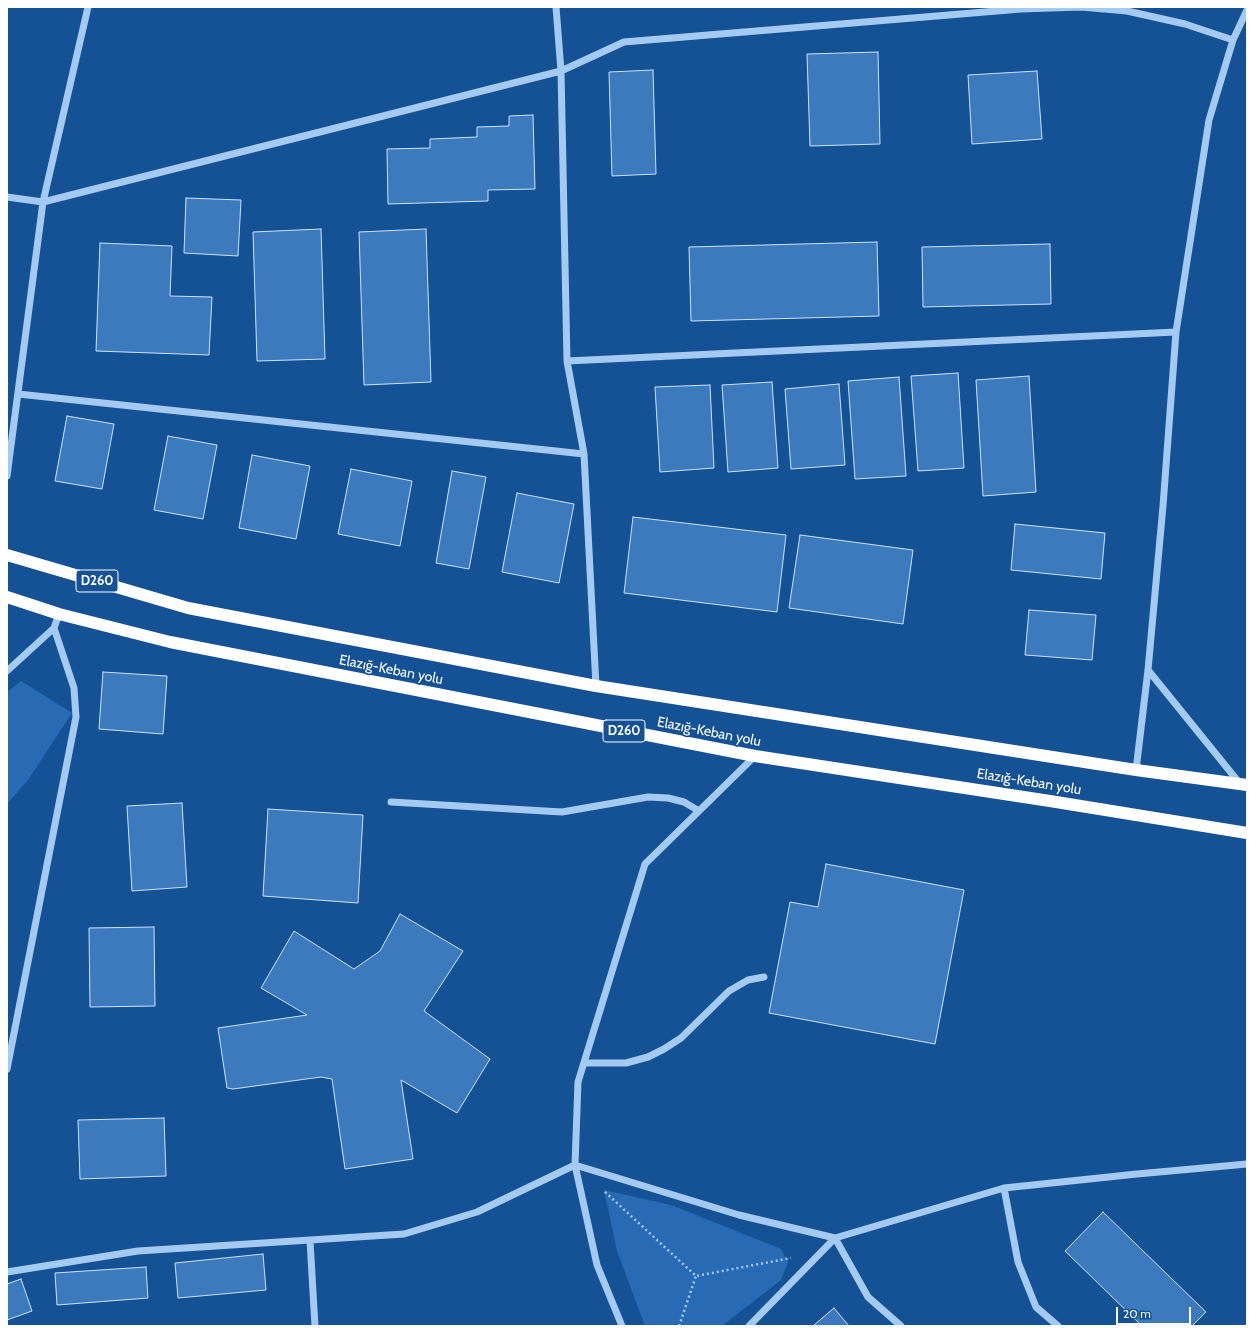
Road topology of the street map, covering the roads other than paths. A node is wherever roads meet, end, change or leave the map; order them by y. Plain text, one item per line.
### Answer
1 (88, 7) edge
2 (556, 7) edge
3 (1247, 10) edge
4 (1234, 40) junction
5 (561, 72) junction
6 (7, 197) edge
7 (43, 202) junction
8 (1176, 332) junction
9 (568, 361) junction
10 (18, 394) junction
11 (584, 454) junction
12 (7, 476) edge
13 (7, 555) edge
14 (7, 598) edge
15 (59, 614) junction
16 (54, 628) junction
17 (9, 667) edge
18 (1148, 670) junction
19 (596, 686) junction
20 (755, 756) junction
21 (1136, 770) junction
22 (1244, 785) edge
23 (391, 802) dead end
24 (699, 811) junction
25 (1247, 833) edge
26 (764, 977) dead end
27 (584, 1063) junction
28 (8, 1070) edge
29 (1247, 1164) edge
30 (575, 1165) junction
31 (1004, 1188) junction
32 (835, 1238) junction
33 (310, 1241) junction
34 (7, 1272) edge
35 (315, 1326) edge
36 (622, 1326) edge
37 (749, 1326) edge
38 (901, 1326) edge
39 (1058, 1326) edge

1 - 7 street
2 - 5 street
3 - 4 street
4 - 5 street
4 - 8 street
5 - 7 street
5 - 9 street
6 - 7 street
7 - 10 street
8 - 9 street
8 - 18 street
9 - 11 street
10 - 11 street
10 - 12 street
11 - 19 street
13 - 19 highway, Elazığ-Keban yolu / D260
14 - 15 highway, Elazığ-Keban yolu / D260
15 - 16 street
15 - 20 highway, Elazığ-Keban yolu / D260
16 - 17 street
16 - 28 street
18 - 21 street
18 - 22 street
19 - 21 highway, Elazığ-Keban yolu / D260
20 - 24 street
20 - 25 highway, Elazığ-Keban yolu / D260
21 - 22 highway, Elazığ-Keban yolu / D260
23 - 24 street
24 - 27 street
26 - 27 street
27 - 30 street
29 - 31 street
30 - 32 street
30 - 33 street
30 - 36 street
31 - 32 street
31 - 39 street
32 - 37 street
32 - 38 street
33 - 34 street
33 - 35 street

